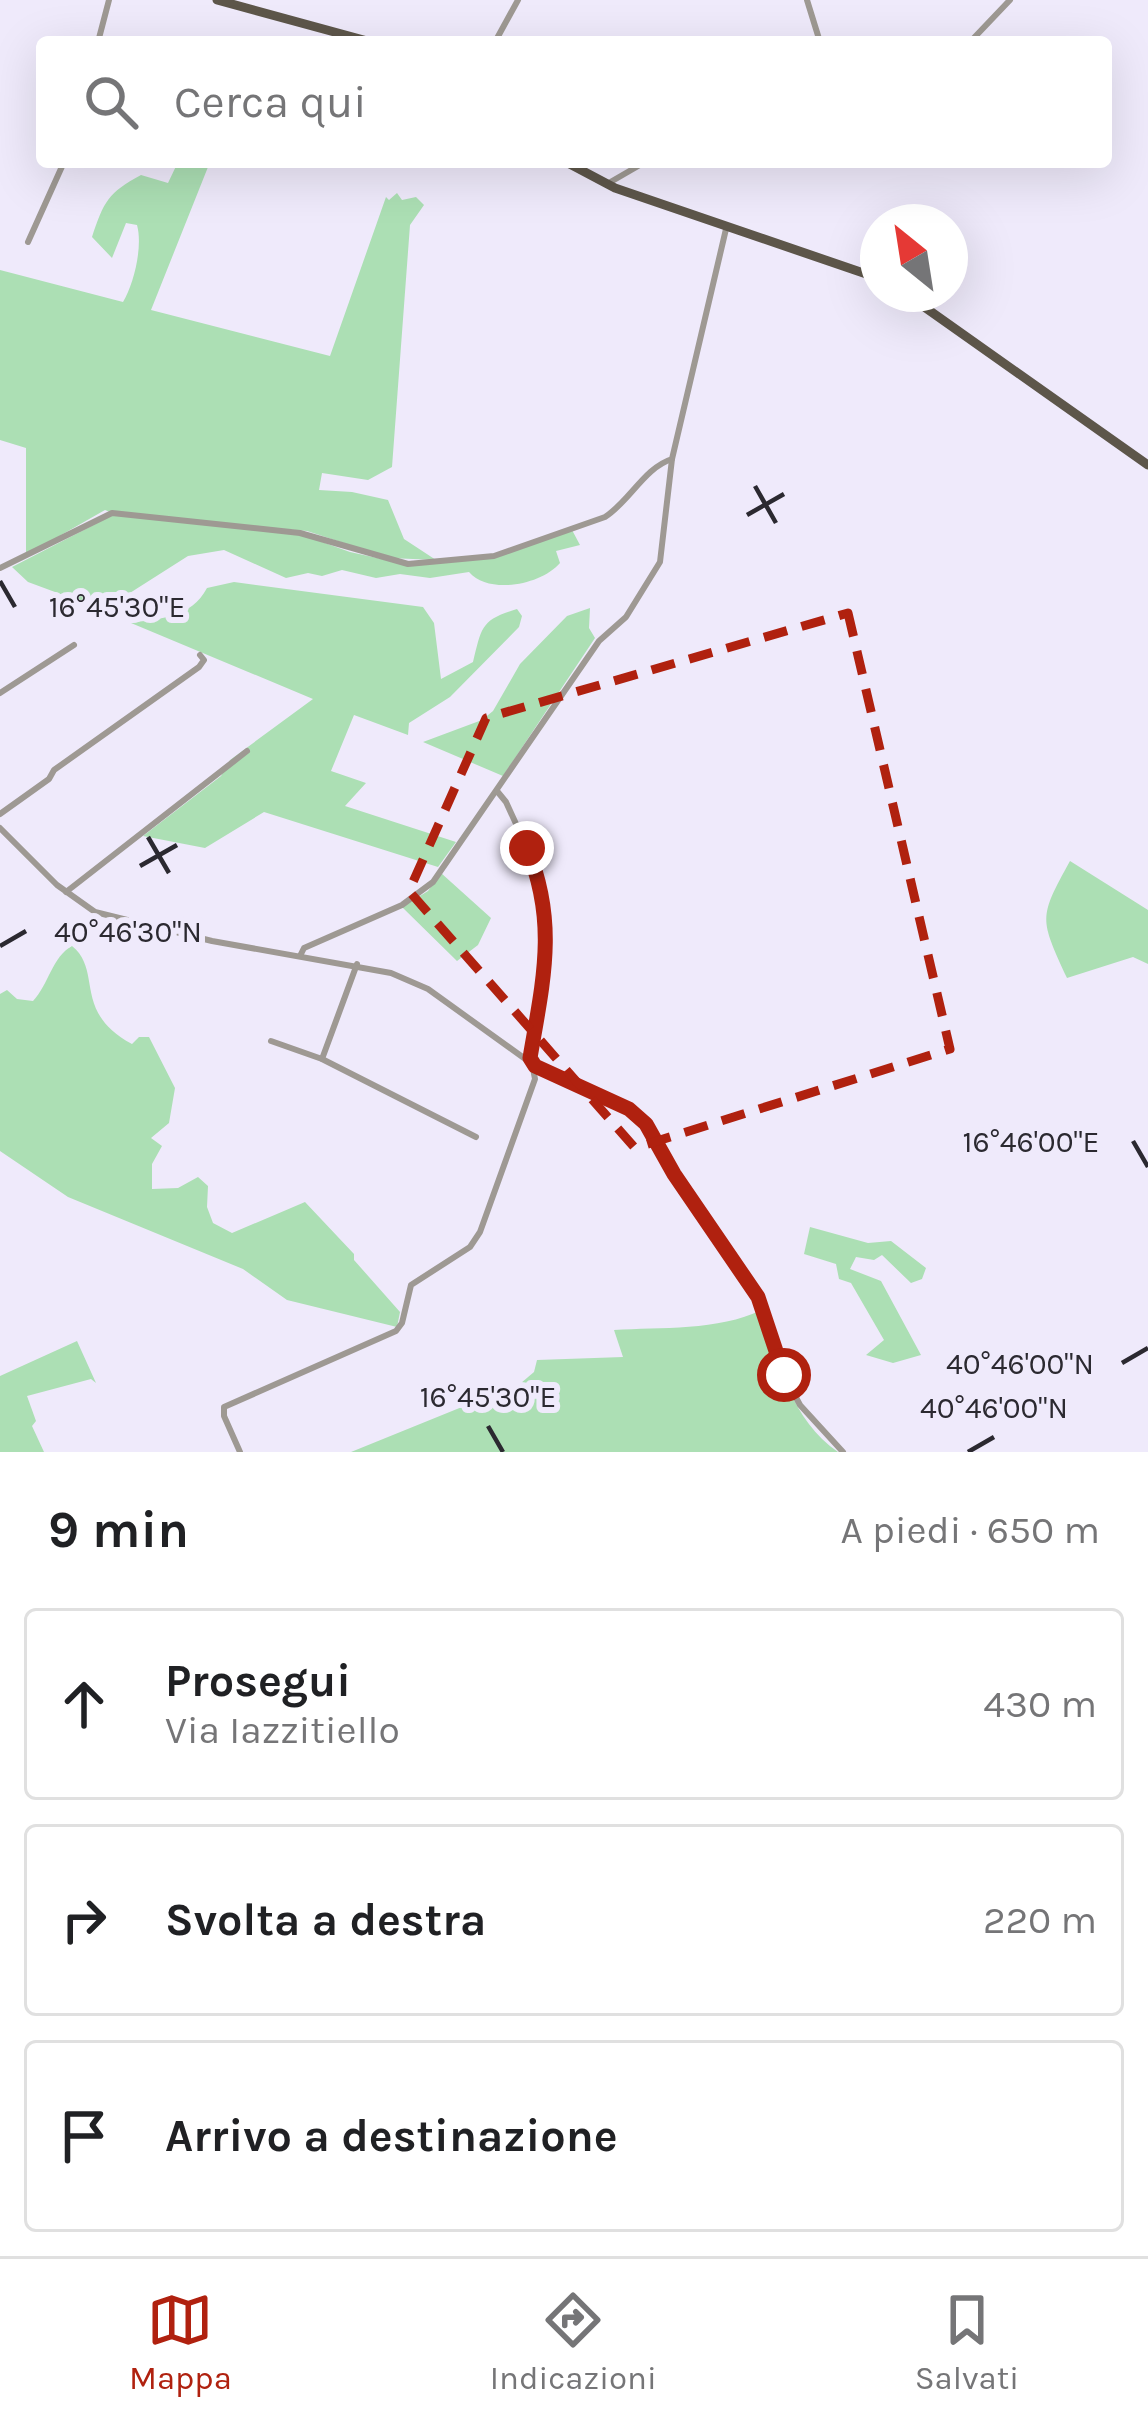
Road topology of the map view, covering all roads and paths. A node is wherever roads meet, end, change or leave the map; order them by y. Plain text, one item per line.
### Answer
1 (109, 0) edge
2 (217, 0) edge
3 (518, 0) edge
4 (807, 0) edge
5 (1010, 0) edge
6 (100, 36) edge
7 (349, 36) edge
8 (498, 36) edge
9 (818, 36) edge
10 (976, 36) edge
11 (61, 168) edge
12 (577, 168) edge
13 (634, 168) edge
14 (606, 184) junction
15 (726, 229) junction
16 (28, 242) dead end
17 (860, 270) edge
18 (931, 312) edge
19 (672, 459) junction
20 (1148, 465) edge
21 (0, 568) edge
22 (74, 645) dead end
23 (200, 655) dead end
24 (0, 692) edge
25 (248, 751) dead end
26 (496, 791) junction
27 (0, 814) edge
28 (0, 828) edge
29 (66, 892) junction
30 (301, 954) junction
31 (357, 964) junction
32 (271, 1041) dead end
33 (322, 1059) junction
34 (535, 1066) junction
35 (476, 1137) dead end
36 (240, 1452) edge
37 (843, 1452) edge

1 - 6 street
2 - 7 main road
3 - 8 street
4 - 9 street
5 - 10 street
11 - 16 street
12 - 14 main road
13 - 14 street
14 - 15 main road
15 - 17 main road
15 - 19 street
18 - 20 main road
19 - 21 street
19 - 26 street
22 - 24 street
23 - 27 street
25 - 29 street
26 - 30 street
26 - 34 street
28 - 29 street
29 - 30 street
30 - 31 street
31 - 33 street
31 - 34 street
32 - 33 street
33 - 35 street
34 - 36 street
34 - 37 street

